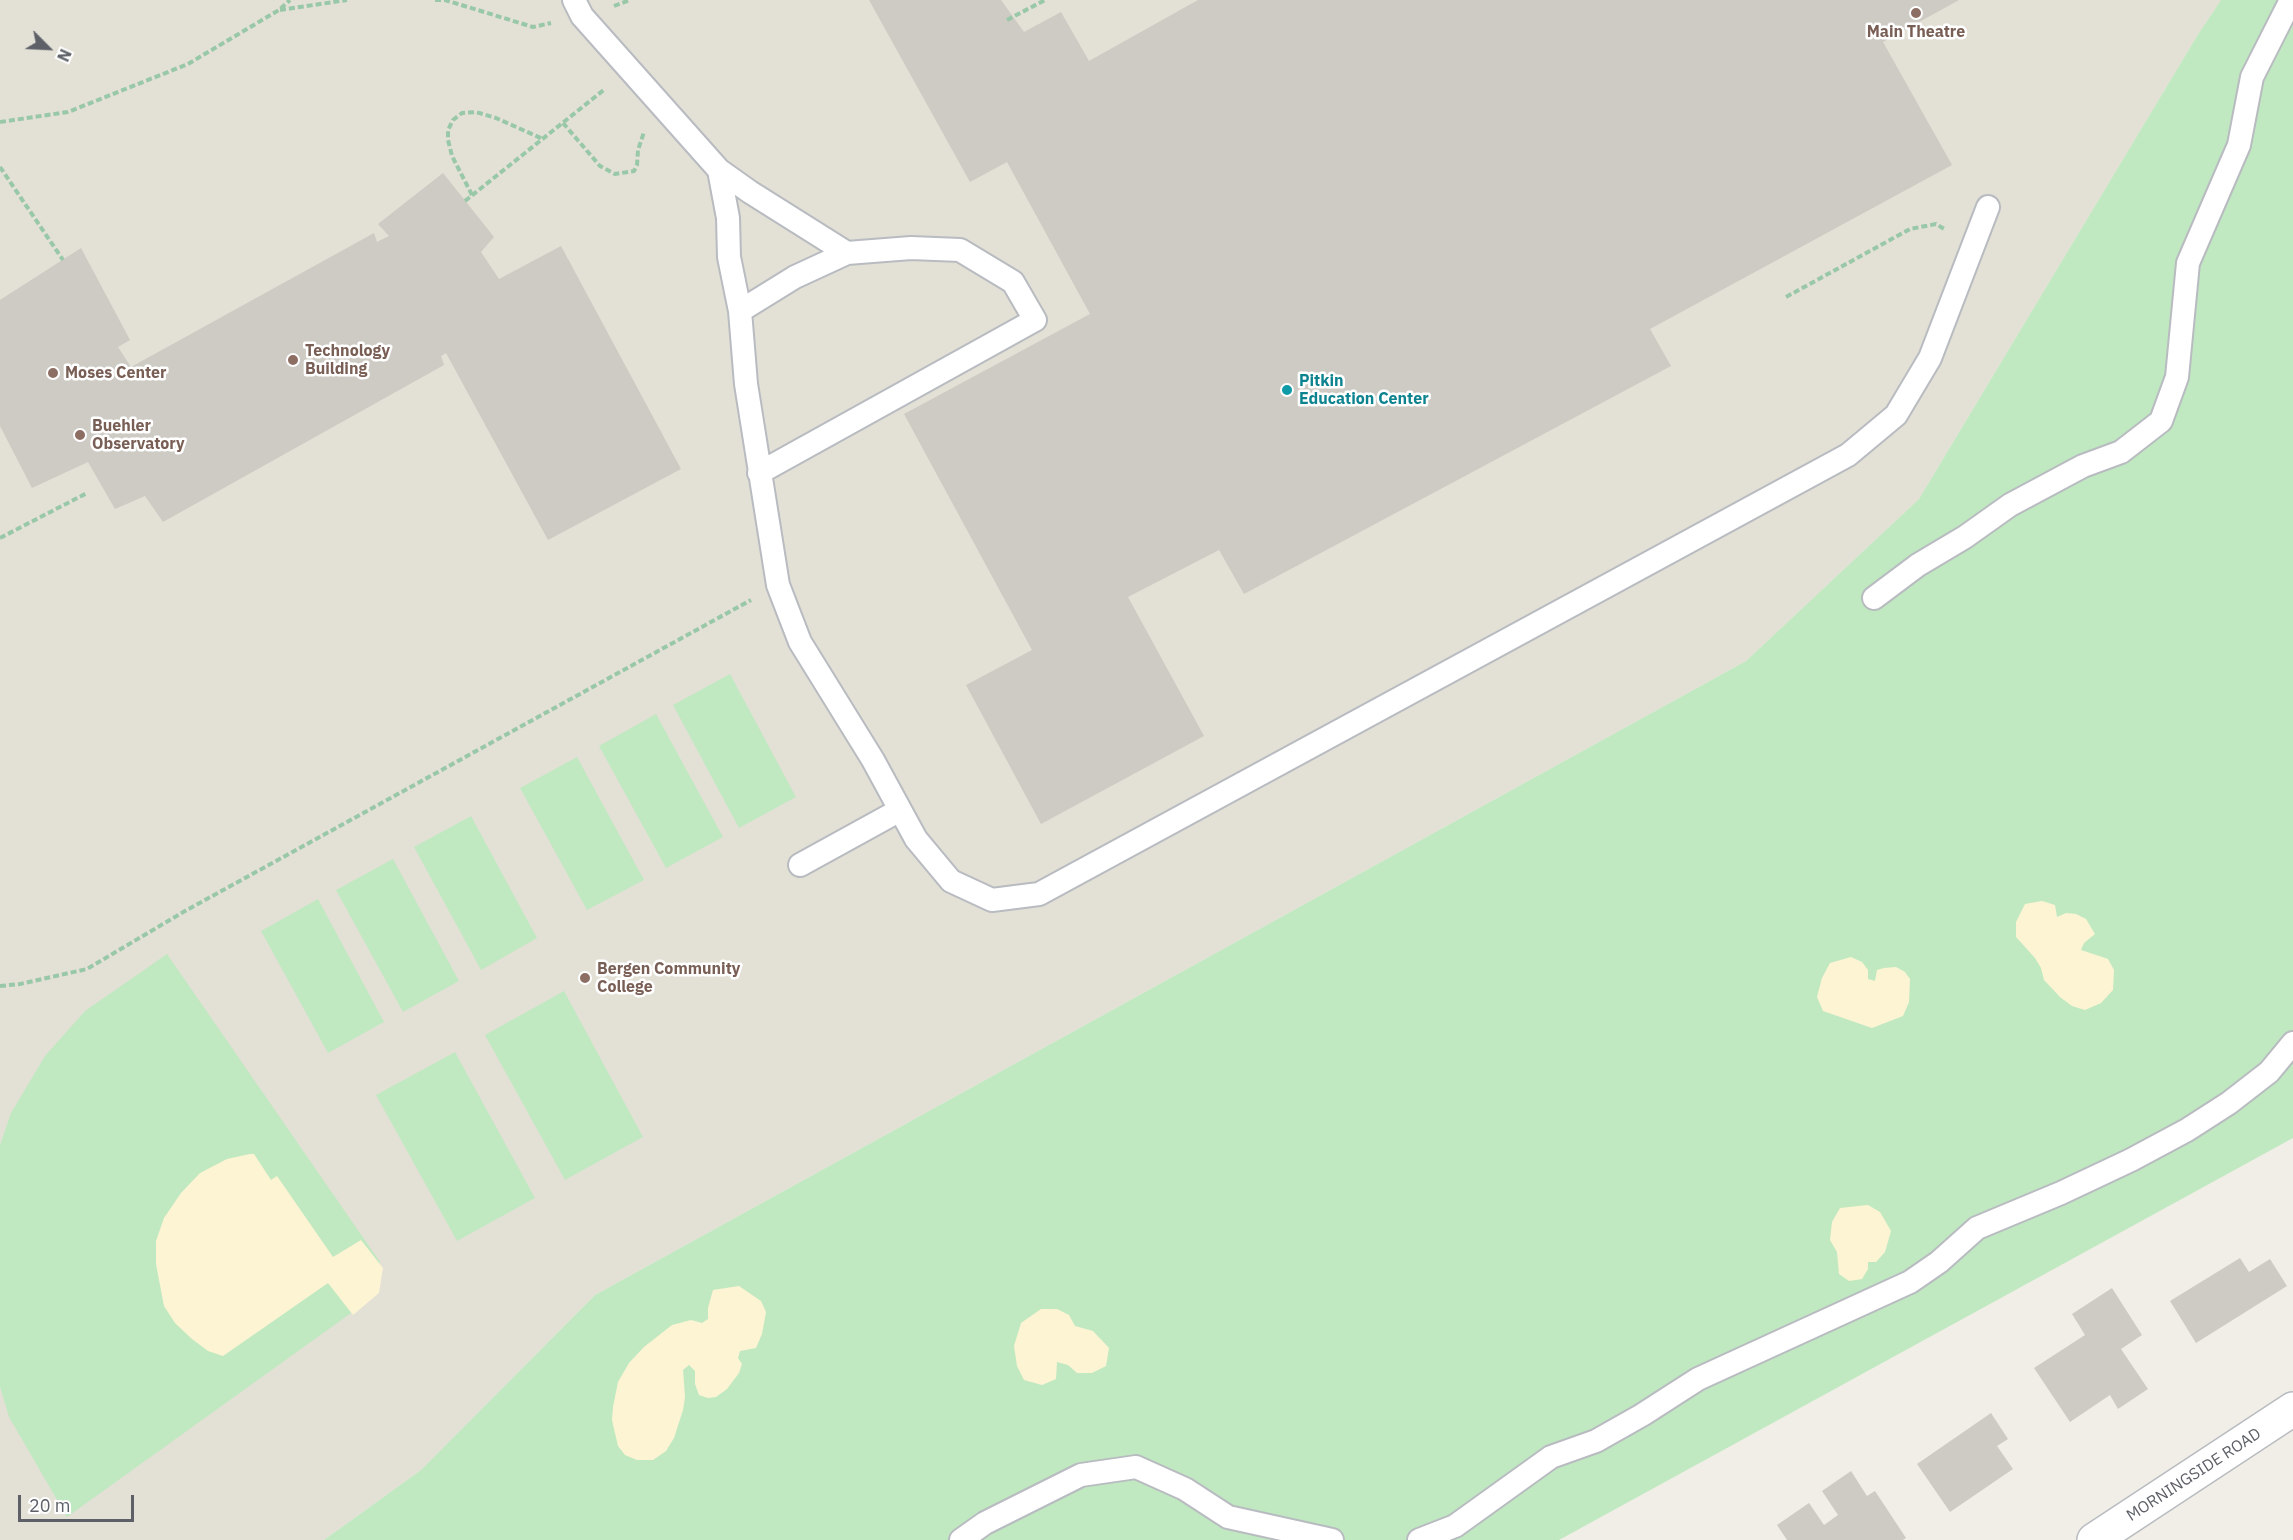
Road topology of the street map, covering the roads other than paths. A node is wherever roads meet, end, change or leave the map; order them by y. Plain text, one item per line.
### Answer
1 (2291, 0) edge
2 (578, 8) edge
3 (719, 170) junction
4 (1988, 207) dead end
5 (847, 253) junction
6 (740, 311) junction
7 (759, 473) junction
8 (1874, 598) dead end
9 (900, 810) junction
10 (800, 865) dead end
11 (2293, 1043) edge
12 (2293, 1409) edge
13 (961, 1540) edge
14 (1332, 1540) edge
15 (1419, 1540) edge
16 (2094, 1540) edge

1 - 8 lane
2 - 3 lane
3 - 5 lane
3 - 6 lane
4 - 9 lane
5 - 6 lane
5 - 7 lane
6 - 7 lane
7 - 9 lane
9 - 10 lane
11 - 15 lane
12 - 16 street, MORNINGSIDE ROAD
13 - 14 lane

